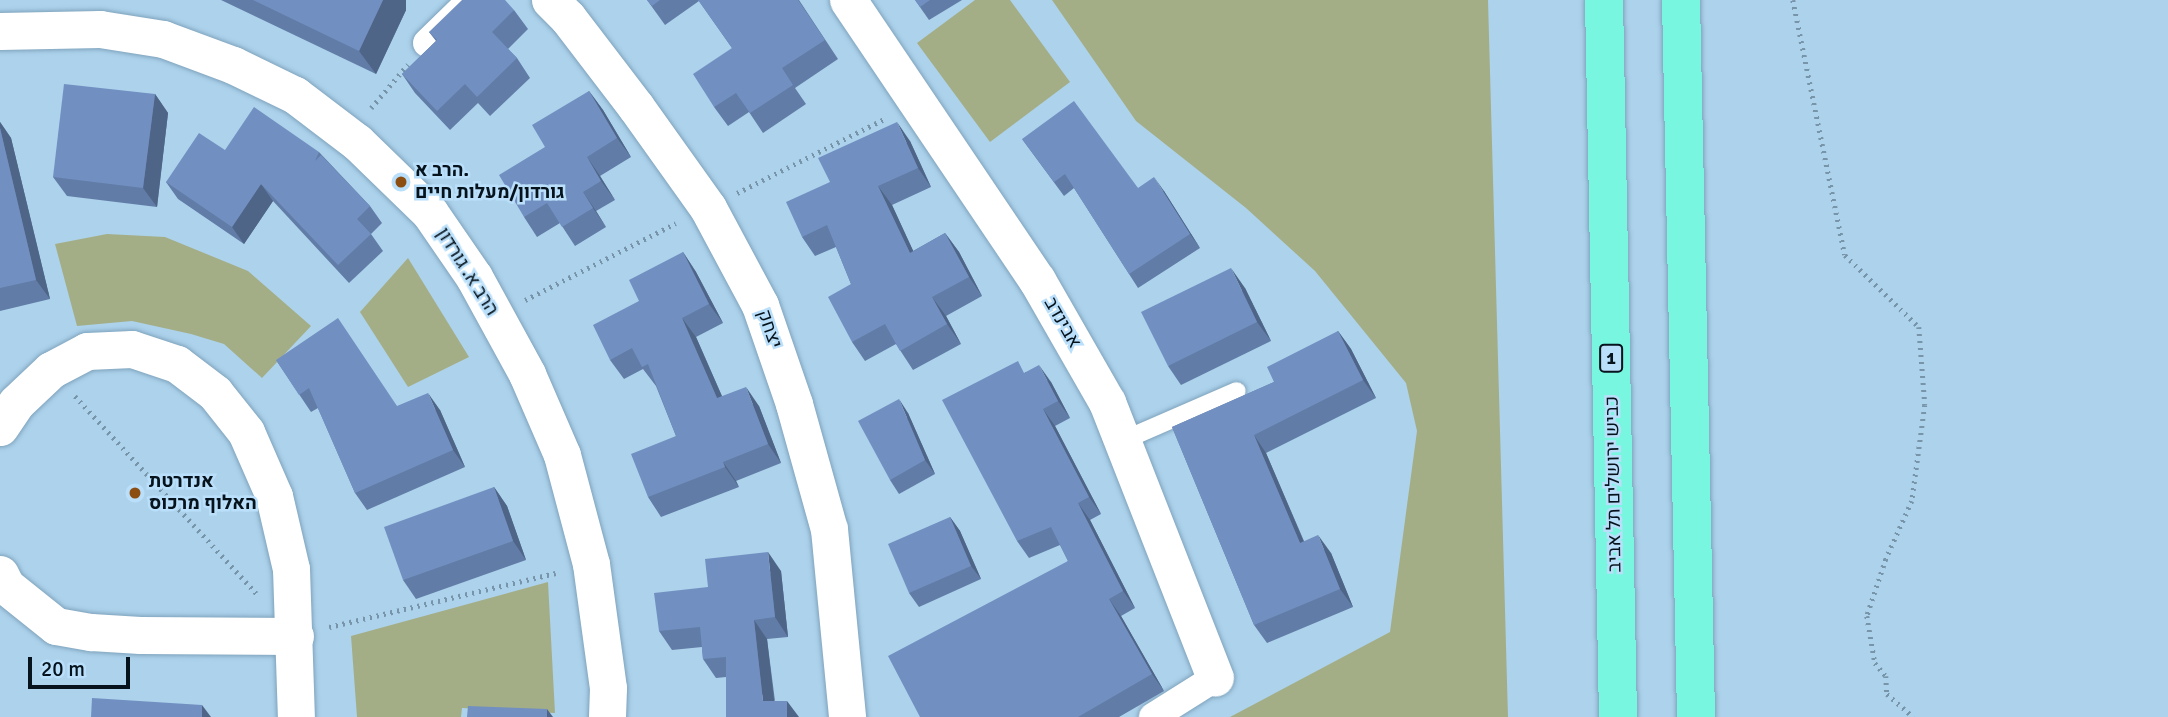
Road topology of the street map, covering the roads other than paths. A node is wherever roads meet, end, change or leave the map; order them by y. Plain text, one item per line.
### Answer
1 (471, 0) edge
2 (550, 0) edge
3 (848, 0) edge
4 (1604, 0) edge
5 (1681, 0) edge
6 (0, 31) edge
7 (427, 43) edge
8 (1237, 391) dead end
9 (0, 427) edge
10 (1122, 441) junction
11 (2, 585) edge
12 (295, 636) junction
13 (1215, 678) joint
14 (296, 717) edge
15 (607, 717) edge
16 (848, 717) edge
17 (1153, 717) edge
18 (1618, 717) edge
19 (1696, 717) edge

1 - 7 street
2 - 16 street, יצחק
3 - 10 street, אבינדב
4 - 18 highway, כביש ירושלים תל אביב / 1
5 - 19 highway
6 - 15 street, הרב א. גורדון
8 - 10 lane
9 - 12 street
10 - 13 street, אבינדב
11 - 12 street
12 - 14 street
13 - 17 street

